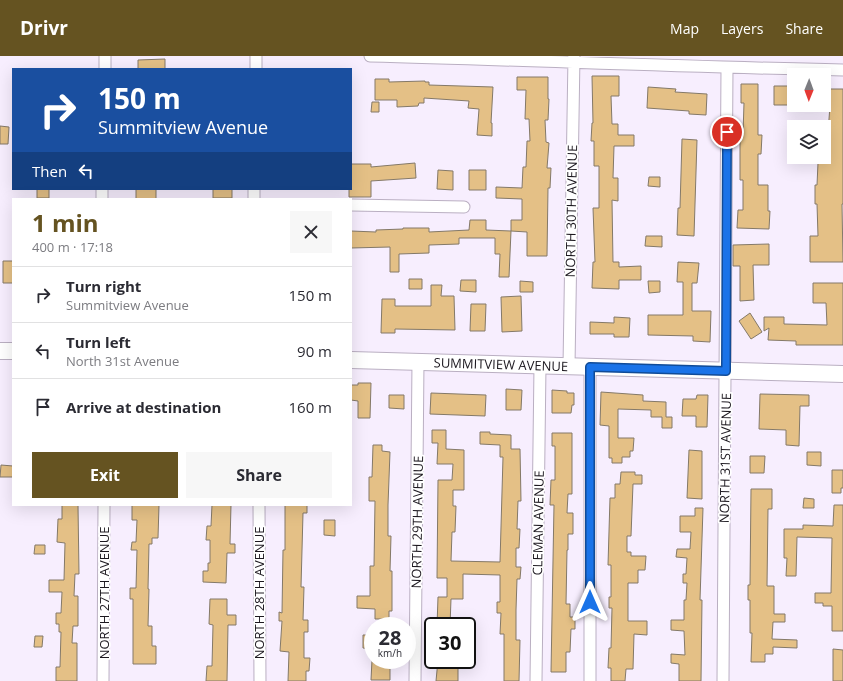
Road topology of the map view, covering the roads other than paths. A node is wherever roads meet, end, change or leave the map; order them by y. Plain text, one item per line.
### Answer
1 (105, 56) edge
2 (256, 56) edge
3 (370, 56) edge
4 (574, 59) edge
5 (105, 68) edge
6 (256, 68) edge
7 (728, 68) junction
8 (843, 70) edge
9 (352, 205) edge
10 (464, 207) dead end
11 (0, 351) edge
12 (12, 351) edge
13 (352, 360) edge
14 (418, 362) junction
15 (540, 366) junction
16 (569, 366) junction
17 (590, 367) junction
18 (726, 371) junction
19 (843, 374) edge
20 (104, 506) edge
21 (259, 506) edge
22 (103, 681) edge
23 (260, 681) edge
24 (415, 681) edge
25 (536, 681) edge
26 (590, 681) edge
27 (723, 681) edge

1 - 5 street
2 - 6 street
3 - 4 street
4 - 7 street
4 - 16 street, NORTH 30TH AVENUE
7 - 8 street
7 - 18 street, NORTH 31ST AVENUE
9 - 10 street
11 - 12 main road
13 - 14 main road, SUMMITVIEW AVENUE
14 - 15 main road, SUMMITVIEW AVENUE
14 - 24 street, NORTH 29TH AVENUE
15 - 16 main road, SUMMITVIEW AVENUE
15 - 25 street, CLEMAN AVENUE
16 - 17 main road, SUMMITVIEW AVENUE
17 - 18 main road, SUMMITVIEW AVENUE
17 - 26 street
18 - 19 main road, SUMMITVIEW AVENUE
18 - 27 street, NORTH 31ST AVENUE
20 - 22 street, NORTH 27TH AVENUE
21 - 23 street, NORTH 28TH AVENUE

